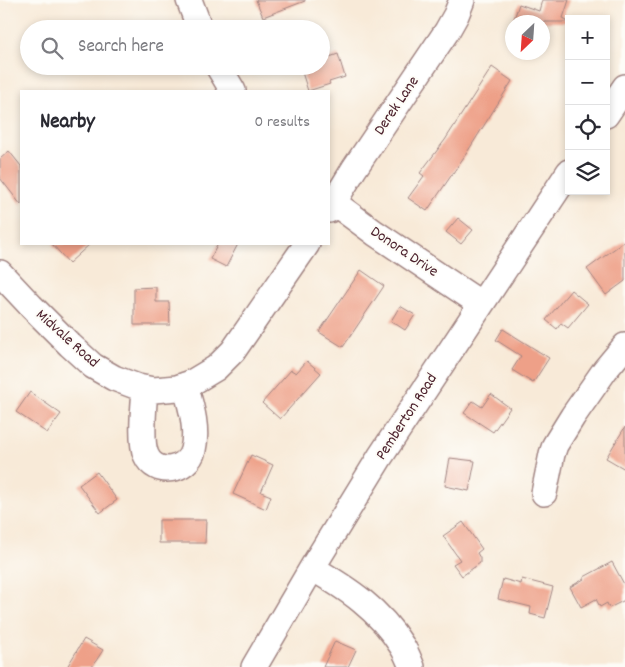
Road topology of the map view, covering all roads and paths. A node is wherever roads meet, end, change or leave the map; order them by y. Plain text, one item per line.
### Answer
1 (189, 0) edge
2 (462, 0) edge
3 (197, 20) edge
4 (223, 75) edge
5 (232, 90) edge
6 (624, 92) edge
7 (610, 110) edge
8 (565, 178) edge
9 (330, 204) edge
10 (306, 245) edge
11 (0, 272) edge
12 (481, 304) junction
13 (625, 346) edge
14 (185, 385) junction
15 (145, 389) junction
16 (544, 493) dead end
17 (312, 568) junction
18 (254, 667) edge
19 (412, 667) edge

1 - 3 street
2 - 9 street, Derek Lane
4 - 5 street
6 - 7 street
8 - 12 street, Pemberton Road
9 - 12 street, Donora Drive
10 - 14 street
11 - 15 street, Midvale Road
12 - 17 street, Pemberton Road
13 - 16 street
14 - 15 street, Midvale Road
14 - 15 street
17 - 18 street, Pemberton Road
17 - 19 street

